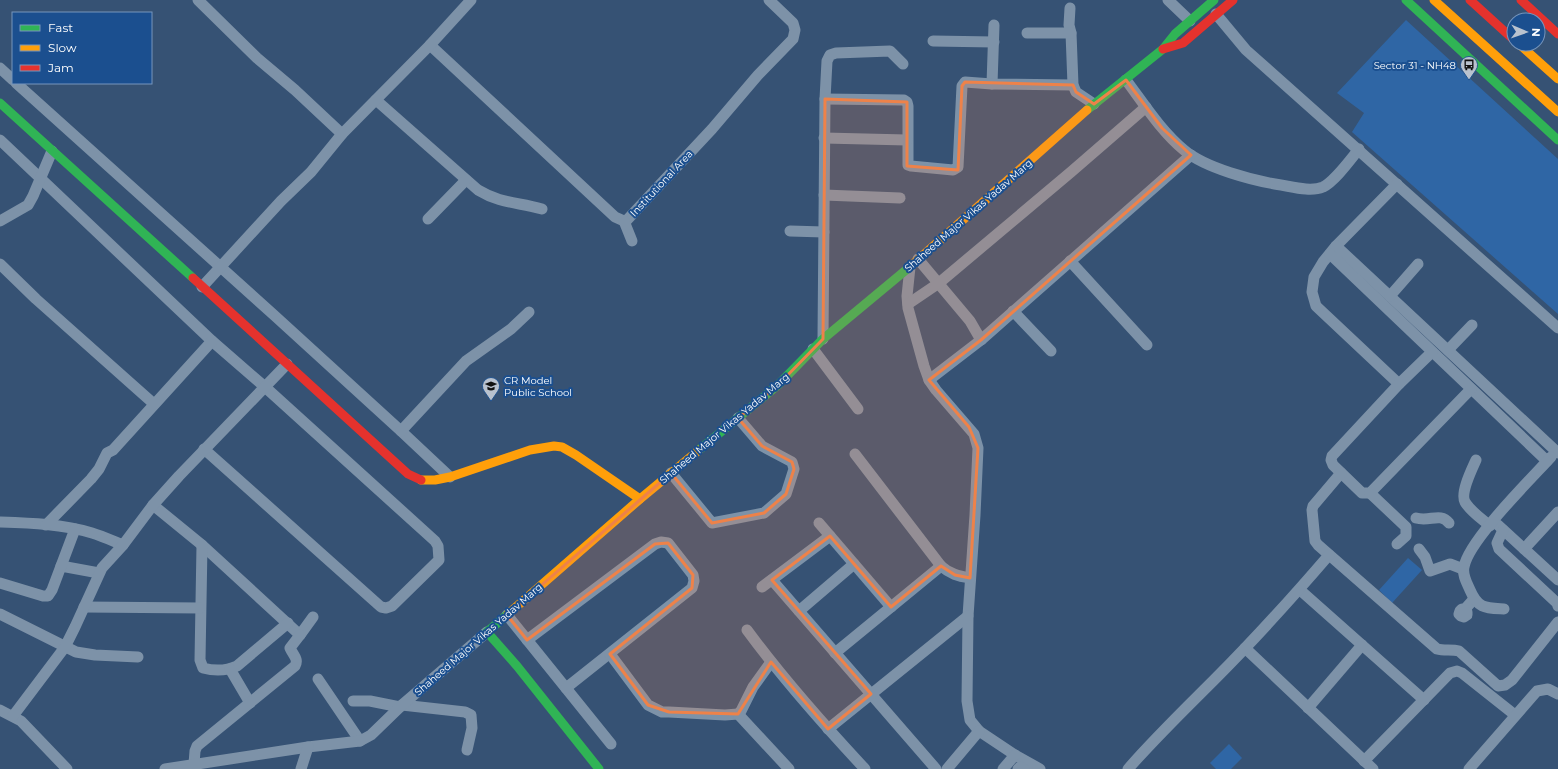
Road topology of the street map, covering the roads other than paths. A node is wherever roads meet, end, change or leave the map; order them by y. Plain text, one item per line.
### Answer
1 (198, 0) edge
2 (471, 0) edge
3 (769, 0) edge
4 (1168, 0) edge
5 (1214, 0) edge
6 (1233, 0) edge
7 (1406, 0) edge
8 (1434, 0) edge
9 (1470, 0) edge
10 (1521, 0) edge
11 (1070, 8) dead end
12 (1216, 14) junction
13 (1190, 21) junction
14 (994, 25) dead end
15 (1027, 33) dead end
16 (1071, 33) junction
17 (1506, 33) edge
18 (1558, 34) edge
19 (933, 41) dead end
20 (994, 42) junction
21 (430, 45) junction
22 (1163, 49) junction
23 (1528, 52) edge
24 (903, 64) dead end
25 (0, 68) edge
26 (12, 79) edge
27 (1558, 79) edge
28 (1126, 80) junction
29 (17, 84) edge
30 (992, 84) junction
31 (1073, 85) junction
32 (825, 99) junction
33 (376, 100) junction
34 (0, 103) edge
35 (1094, 104) junction
36 (1146, 107) junction
37 (1558, 112) edge
38 (342, 134) junction
39 (824, 138) junction
40 (0, 140) edge
41 (907, 140) junction
42 (1558, 140) edge
43 (1359, 149) junction
44 (52, 151) junction
45 (1191, 155) junction
46 (40, 180) junction
47 (466, 180) junction
48 (1397, 184) junction
49 (824, 195) junction
50 (900, 198) dead end
51 (542, 210) dead end
52 (428, 219) dead end
53 (0, 221) edge
54 (624, 222) junction
55 (790, 231) dead end
56 (824, 232) junction
57 (632, 241) dead end
58 (1333, 250) junction
59 (918, 259) junction
60 (1070, 261) junction
61 (0, 264) edge
62 (1418, 264) dead end
63 (910, 266) junction
64 (220, 268) junction
65 (939, 282) junction
66 (202, 287) junction
67 (1390, 296) junction
68 (908, 304) junction
69 (1014, 311) junction
70 (529, 312) dead end
71 (1472, 325) dead end
72 (1558, 328) edge
73 (823, 339) junction
74 (981, 340) junction
75 (212, 341) junction
76 (1147, 345) dead end
77 (813, 349) junction
78 (1448, 350) junction
79 (1051, 351) dead end
80 (1432, 352) junction
81 (287, 364) junction
82 (929, 380) junction
83 (1399, 384) junction
84 (265, 387) junction
85 (1471, 389) junction
86 (154, 404) junction
87 (858, 409) dead end
88 (738, 418) junction
89 (401, 431) junction
90 (204, 449) junction
91 (1557, 451) edge
92 (855, 454) dead end
93 (1476, 460) dead end
94 (1547, 461) junction
95 (671, 473) junction
96 (1341, 473) junction
97 (450, 478) junction
98 (1370, 493) junction
99 (640, 499) junction
100 (153, 506) junction
101 (1558, 512) edge
102 (0, 522) edge
103 (819, 522) dead end
104 (1411, 523) junction
105 (1449, 523) dead end
106 (1492, 523) junction
107 (46, 525) junction
108 (75, 529) junction
109 (1503, 530) junction
110 (830, 536) junction
111 (1397, 544) dead end
112 (123, 545) junction
113 (202, 545) junction
114 (1419, 549) dead end
115 (1524, 549) junction
116 (1329, 555) junction
117 (854, 564) junction
118 (61, 566) junction
119 (941, 566) junction
120 (1463, 569) junction
121 (99, 573) junction
122 (970, 578) junction
123 (772, 580) junction
124 (1558, 580) edge
125 (0, 583) edge
126 (762, 587) dead end
127 (1300, 590) junction
128 (1474, 599) junction
129 (1558, 606) edge
130 (84, 607) junction
131 (890, 607) junction
132 (200, 608) junction
133 (1465, 609) dead end
134 (1504, 609) dead end
135 (799, 611) junction
136 (0, 614) edge
137 (507, 615) junction
138 (968, 616) junction
139 (313, 617) dead end
140 (1558, 622) edge
141 (288, 623) junction
142 (747, 630) dead end
143 (487, 632) junction
144 (300, 635) junction
145 (527, 640) junction
146 (1362, 645) junction
147 (65, 647) junction
148 (1245, 648) junction
149 (835, 653) junction
150 (610, 654) junction
151 (138, 657) dead end
152 (771, 662) junction
153 (230, 670) junction
154 (318, 679) dead end
155 (566, 688) junction
156 (871, 694) junction
157 (1558, 694) edge
158 (1424, 700) junction
159 (353, 701) dead end
160 (250, 703) junction
161 (401, 706) junction
162 (1308, 708) junction
163 (0, 710) edge
164 (738, 714) junction
165 (1515, 715) junction
166 (13, 716) junction
167 (828, 729) junction
168 (979, 731) junction
169 (360, 740) junction
170 (611, 744) dead end
171 (308, 747) junction
172 (467, 750) dead end
173 (1015, 755) junction
174 (1364, 761) junction
175 (194, 764) junction
176 (67, 769) edge
177 (165, 769) edge
178 (301, 769) edge
179 (599, 769) edge
180 (788, 769) edge
181 (864, 769) edge
182 (936, 769) edge
183 (947, 769) edge
184 (1003, 769) edge
185 (1018, 769) edge
186 (1024, 769) edge
187 (1040, 769) edge
188 (1128, 769) edge
189 (1373, 769) edge
190 (1469, 769) edge

1 - 38 street
2 - 21 street
3 - 54 street, Institutional Area
4 - 13 street
5 - 13 main road, Shaheed Major Vikas Yadav Marg
6 - 12 main road, Shaheed Major Vikas Yadav Marg
7 - 42 main road
8 - 37 main road
9 - 17 main road
10 - 18 main road
11 - 16 street
12 - 22 main road, Shaheed Major Vikas Yadav Marg
12 - 43 street
13 - 22 main road, Shaheed Major Vikas Yadav Marg
14 - 20 street
15 - 16 street
16 - 31 street
19 - 20 street
20 - 30 street
21 - 33 street
21 - 54 street, Institutional Area
22 - 28 main road, Shaheed Major Vikas Yadav Marg
23 - 27 main road
24 - 32 street
25 - 26 street
28 - 35 main road, Shaheed Major Vikas Yadav Marg
28 - 36 street
29 - 64 street
30 - 31 street
30 - 41 street
31 - 35 street
32 - 39 street
32 - 41 street
33 - 38 street
33 - 47 street
34 - 44 main road
35 - 59 main road, Shaheed Major Vikas Yadav Marg
36 - 45 street
36 - 65 street
38 - 64 street
39 - 41 street
39 - 49 street
40 - 46 street
43 - 45 street
43 - 48 street
44 - 46 street
44 - 66 main road
45 - 60 street
46 - 53 street
46 - 75 street
47 - 51 street
47 - 52 street
48 - 58 street
48 - 72 street
49 - 50 street
49 - 56 street
54 - 57 street
55 - 56 street
56 - 73 street
58 - 67 street
58 - 80 street
58 - 83 street
59 - 63 main road, Shaheed Major Vikas Yadav Marg
59 - 65 street
60 - 69 street
60 - 76 street
61 - 86 street
62 - 67 street
63 - 68 street
63 - 73 main road, Shaheed Major Vikas Yadav Marg
64 - 66 street
64 - 89 street
65 - 68 street
65 - 74 street
66 - 81 main road
67 - 78 street
68 - 82 street
69 - 74 street
69 - 79 street
70 - 89 street
71 - 78 street
73 - 77 main road, Shaheed Major Vikas Yadav Marg
74 - 82 street
75 - 84 street
75 - 86 street
77 - 87 street
77 - 88 main road, Shaheed Major Vikas Yadav Marg
78 - 91 street
80 - 83 street
80 - 85 street
81 - 84 street
81 - 97 main road
82 - 122 street
83 - 96 street
84 - 90 street
84 - 90 street
85 - 94 street
85 - 98 street
86 - 107 street
88 - 95 main road, Shaheed Major Vikas Yadav Marg
88 - 95 street
89 - 97 street
90 - 100 street
91 - 94 street
92 - 119 street
93 - 106 street
94 - 106 street
95 - 99 main road, Shaheed Major Vikas Yadav Marg
96 - 98 street
96 - 116 street
97 - 99 main road
98 - 104 street
99 - 137 main road, Shaheed Major Vikas Yadav Marg
100 - 112 street
100 - 113 street
101 - 115 street
102 - 107 street
103 - 110 street
104 - 105 street
104 - 111 street
106 - 109 street
106 - 120 street
107 - 108 street
108 - 112 street
108 - 118 street
109 - 115 street
109 - 129 street
110 - 117 street
110 - 123 street
112 - 121 street
113 - 132 street
113 - 141 street
114 - 120 street
115 - 124 street
116 - 127 street
116 - 140 street
117 - 131 street
117 - 135 street
118 - 121 street
118 - 125 street
119 - 122 street
119 - 131 street
120 - 128 street
121 - 130 street
122 - 138 street
123 - 126 street
123 - 135 street
127 - 146 street
127 - 148 street
128 - 133 street
128 - 134 street
130 - 132 street
130 - 147 street
131 - 149 street
132 - 153 street
135 - 149 street
136 - 147 street
137 - 143 main road, Shaheed Major Vikas Yadav Marg
137 - 145 street
138 - 156 street
138 - 168 street
139 - 144 street
141 - 144 street
141 - 153 street
142 - 152 street
143 - 161 street, Shaheed Major Vikas Yadav Marg
143 - 179 main road
144 - 160 street
145 - 150 street
145 - 155 street
146 - 158 street
146 - 162 street
147 - 151 street
147 - 166 street
148 - 162 street
148 - 188 street
149 - 156 street
150 - 155 street
150 - 164 street
152 - 164 street
152 - 167 street
153 - 160 street
154 - 169 street
155 - 170 street
156 - 167 street
156 - 182 street
157 - 165 street
158 - 165 street
158 - 174 street
159 - 161 street
160 - 175 street
161 - 169 street, Shaheed Major Vikas Yadav Marg
161 - 172 street
162 - 174 street
163 - 166 street
164 - 180 street
165 - 190 street
166 - 176 street
167 - 181 street
168 - 173 street
168 - 183 street
169 - 171 street, Shaheed Major Vikas Yadav Marg
171 - 175 street, Shaheed Major Vikas Yadav Marg
171 - 178 street
173 - 184 street
173 - 187 street
174 - 189 street
175 - 177 street, Shaheed Major Vikas Yadav Marg
185 - 186 street

